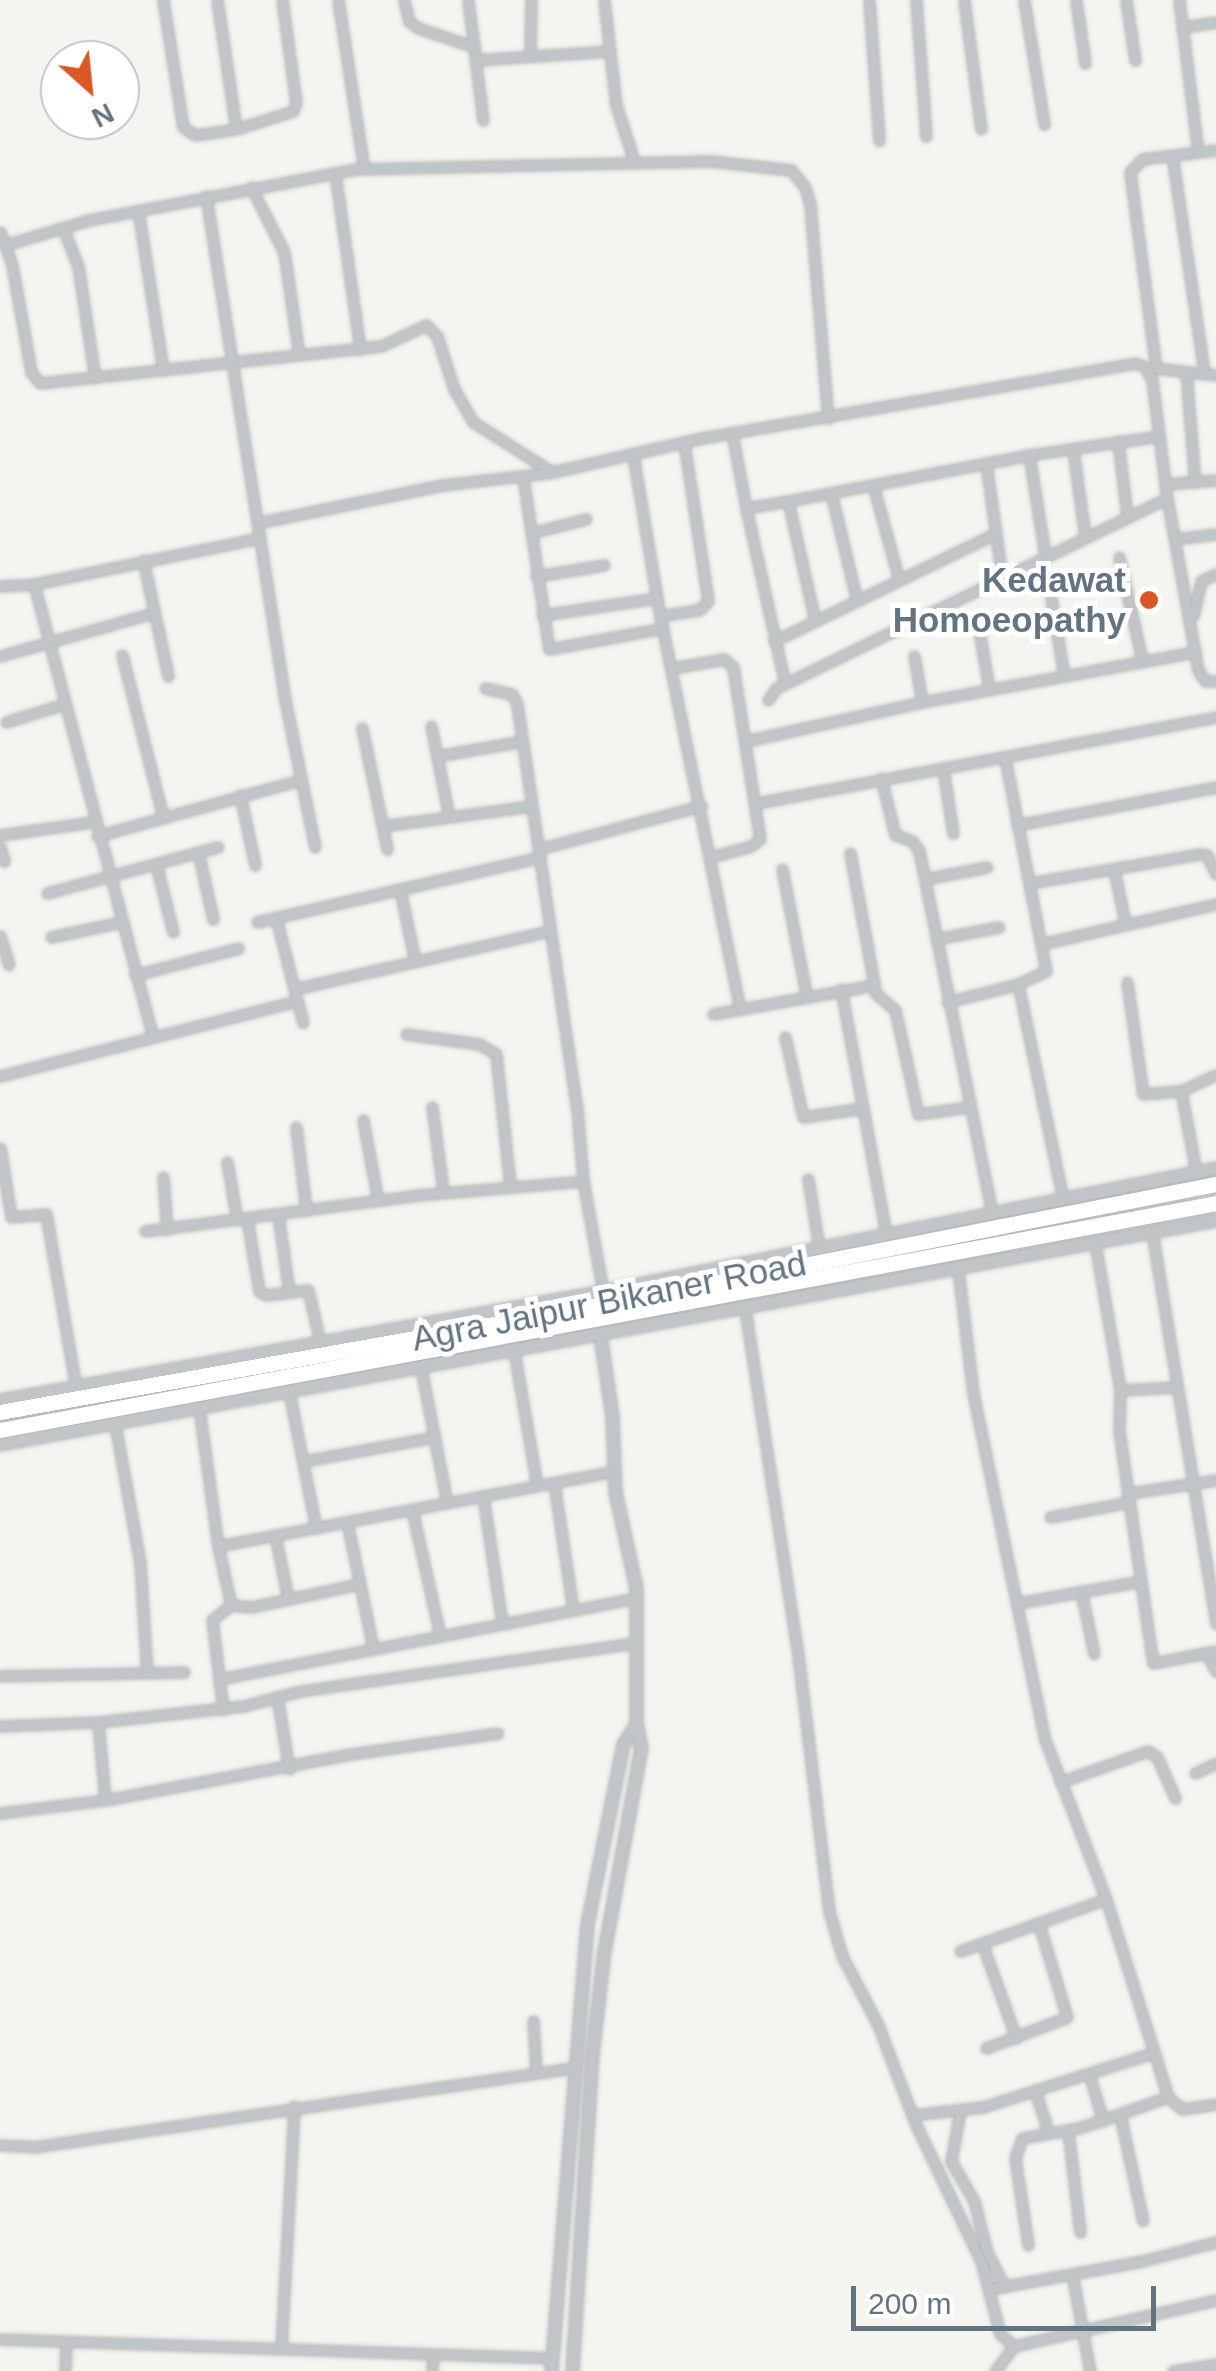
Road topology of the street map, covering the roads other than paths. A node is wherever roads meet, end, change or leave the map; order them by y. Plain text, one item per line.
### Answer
1 (163, 0) edge
2 (217, 0) edge
3 (282, 0) edge
4 (338, 0) edge
5 (404, 0) edge
6 (468, 0) edge
7 (531, 0) edge
8 (604, 0) edge
9 (869, 0) edge
10 (916, 0) edge
11 (964, 0) edge
12 (1024, 0) edge
13 (1076, 0) edge
14 (1126, 0) edge
15 (1179, 0) edge
16 (1216, 22) edge
17 (1182, 27) junction
18 (475, 46) junction
19 (610, 51) junction
20 (530, 56) junction
21 (476, 60) junction
22 (1135, 60) dead end
23 (1085, 63) dead end
24 (483, 120) dead end
25 (1044, 124) dead end
26 (236, 129) junction
27 (981, 129) dead end
28 (926, 137) dead end
29 (879, 141) dead end
30 (1216, 150) edge
31 (1198, 152) junction
32 (1172, 155) junction
33 (634, 162) junction
34 (364, 169) junction
35 (335, 173) junction
36 (251, 187) junction
37 (206, 196) junction
38 (138, 210) junction
39 (63, 228) junction
40 (0, 232) edge
41 (5, 246) junction
42 (360, 348) junction
43 (299, 355) junction
44 (230, 362) junction
45 (1151, 368) junction
46 (163, 370) junction
47 (1186, 372) junction
48 (1204, 374) junction
49 (1216, 375) edge
50 (95, 378) junction
51 (828, 418) junction
52 (732, 433) junction
53 (1160, 436) junction
54 (1118, 441) junction
55 (684, 442) junction
56 (1073, 450) junction
57 (633, 455) junction
58 (1029, 456) junction
59 (986, 463) junction
60 (552, 472) junction
61 (523, 476) junction
62 (1216, 480) edge
63 (1195, 482) junction
64 (873, 484) junction
65 (1165, 484) junction
66 (830, 493) junction
67 (1167, 498) junction
68 (788, 501) junction
69 (746, 508) junction
70 (1127, 516) junction
71 (586, 519) dead end
72 (257, 524) junction
73 (996, 532) junction
74 (530, 533) junction
75 (1216, 534) edge
76 (1085, 536) junction
77 (260, 538) junction
78 (1175, 539) junction
79 (1044, 555) junction
80 (1119, 557) dead end
81 (144, 560) junction
82 (604, 565) dead end
83 (1216, 574) edge
84 (536, 576) junction
85 (1002, 578) junction
86 (899, 580) junction
87 (34, 584) junction
88 (0, 586) edge
89 (657, 598) junction
90 (1051, 598) dead end
91 (857, 601) junction
92 (153, 613) junction
93 (542, 616) junction
94 (660, 616) junction
95 (815, 621) junction
96 (978, 624) dead end
97 (1192, 624) junction
98 (663, 628) junction
99 (774, 641) junction
100 (49, 642) junction
101 (1195, 652) junction
102 (122, 655) dead end
103 (0, 656) edge
104 (914, 656) dead end
105 (1142, 660) junction
106 (673, 668) junction
107 (168, 676) dead end
108 (1064, 676) junction
109 (1216, 682) edge
110 (785, 684) junction
111 (485, 688) dead end
112 (990, 690) junction
113 (768, 700) dead end
114 (922, 702) junction
115 (64, 704) junction
116 (1216, 716) edge
117 (6, 722) dead end
118 (431, 726) dead end
119 (362, 728) dead end
120 (523, 741) junction
121 (746, 741) junction
122 (436, 756) junction
123 (1005, 758) junction
124 (942, 769) junction
125 (881, 778) junction
126 (302, 780) junction
127 (1216, 787) edge
128 (240, 795) junction
129 (757, 803) junction
130 (532, 806) junction
131 (701, 806) junction
132 (163, 816) junction
133 (448, 817) junction
134 (94, 822) junction
135 (382, 826) junction
136 (1017, 826) junction
137 (953, 833) dead end
138 (0, 835) edge
139 (97, 836) junction
140 (0, 847) edge
141 (218, 847) dead end
142 (315, 847) dead end
143 (387, 849) dead end
144 (198, 852) junction
145 (539, 853) junction
146 (850, 853) dead end
147 (710, 857) junction
148 (4, 860) dead end
149 (156, 864) junction
150 (255, 865) dead end
151 (987, 868) dead end
152 (782, 869) dead end
153 (1114, 869) junction
154 (1216, 874) edge
155 (108, 877) junction
156 (925, 880) junction
157 (1030, 883) junction
158 (400, 890) junction
159 (48, 892) dead end
160 (1216, 904) edge
161 (276, 918) junction
162 (214, 919) dead end
163 (121, 922) junction
164 (257, 922) dead end
165 (1125, 923) junction
166 (999, 926) dead end
167 (550, 930) junction
168 (173, 932) dead end
169 (0, 936) edge
170 (51, 937) dead end
171 (936, 939) junction
172 (1040, 944) junction
173 (239, 948) dead end
174 (416, 961) junction
175 (8, 965) dead end
176 (134, 976) junction
177 (1127, 982) dead end
178 (1018, 984) junction
179 (874, 985) junction
180 (294, 988) junction
181 (841, 988) junction
182 (806, 994) junction
183 (297, 1001) junction
184 (946, 1002) junction
185 (740, 1008) junction
186 (712, 1014) dead end
187 (302, 1023) dead end
188 (406, 1034) dead end
189 (153, 1036) junction
190 (785, 1036) dead end
191 (0, 1076) edge
192 (1216, 1076) edge
193 (1181, 1092) junction
194 (432, 1107) dead end
195 (970, 1107) junction
196 (863, 1108) junction
197 (363, 1120) dead end
198 (296, 1127) dead end
199 (0, 1147) edge
200 (227, 1162) dead end
201 (1216, 1168) edge
202 (1196, 1172) junction
203 (163, 1177) dead end
204 (808, 1178) dead end
205 (583, 1181) junction
206 (1216, 1184) edge
207 (510, 1185) junction
208 (443, 1192) junction
209 (1063, 1199) junction
210 (378, 1201) junction
211 (1216, 1203) edge
212 (306, 1210) junction
213 (992, 1214) junction
214 (278, 1215) junction
215 (242, 1219) junction
216 (1216, 1220) edge
217 (168, 1230) junction
218 (145, 1231) dead end
219 (1152, 1232) junction
220 (886, 1235) junction
221 (1095, 1243) junction
222 (819, 1248) junction
223 (958, 1270) junction
224 (603, 1291) junction
225 (289, 1292) junction
226 (745, 1309) junction
227 (600, 1335) junction
228 (320, 1342) junction
229 (514, 1351) junction
230 (421, 1368) junction
231 (76, 1387) junction
232 (1176, 1387) junction
233 (1120, 1390) junction
234 (289, 1392) junction
235 (0, 1400) edge
236 (199, 1408) junction
237 (0, 1412) edge
238 (115, 1424) junction
239 (0, 1430) edge
240 (434, 1436) junction
241 (0, 1444) edge
242 (304, 1460) junction
243 (614, 1472) junction
244 (1216, 1480) edge
245 (554, 1483) junction
246 (1193, 1485) junction
247 (537, 1486) junction
248 (1130, 1493) junction
249 (483, 1496) junction
250 (447, 1503) junction
251 (412, 1510) junction
252 (1050, 1518) dead end
253 (347, 1522) junction
254 (316, 1528) junction
255 (275, 1536) junction
256 (218, 1546) junction
257 (1140, 1580) junction
258 (358, 1584) junction
259 (1081, 1591) junction
260 (636, 1598) junction
261 (288, 1599) junction
262 (1018, 1603) junction
263 (231, 1606) junction
264 (573, 1610) junction
265 (502, 1623) junction
266 (1216, 1624) edge
267 (440, 1635) junction
268 (634, 1643) junction
269 (372, 1648) junction
270 (1211, 1652) edge
271 (1094, 1654) dead end
272 (1216, 1671) edge
273 (184, 1672) dead end
274 (147, 1674) junction
275 (0, 1676) edge
276 (219, 1679) junction
277 (277, 1697) junction
278 (222, 1709) junction
279 (98, 1722) junction
280 (636, 1722) junction
281 (0, 1726) edge
282 (498, 1733) dead end
283 (1216, 1762) edge
284 (289, 1768) junction
285 (1195, 1773) dead end
286 (1060, 1782) junction
287 (1175, 1798) dead end
288 (104, 1800) junction
289 (0, 1813) edge
290 (1106, 1900) junction
291 (1039, 1924) junction
292 (982, 1943) junction
293 (960, 1951) dead end
294 (580, 1989) junction
295 (599, 1992) junction
296 (533, 2021) dead end
297 (1016, 2038) junction
298 (986, 2048) dead end
299 (1152, 2053) junction
300 (572, 2068) junction
301 (536, 2072) junction
302 (1089, 2074) junction
303 (1035, 2092) junction
304 (1168, 2097) junction
305 (1216, 2104) edge
306 (294, 2106) junction
307 (960, 2111) junction
308 (912, 2115) junction
309 (1120, 2115) junction
310 (1103, 2121) junction
311 (1068, 2130) junction
312 (1048, 2131) junction
313 (0, 2144) edge
314 (1143, 2221) dead end
315 (1080, 2232) dead end
316 (1216, 2242) edge
317 (1028, 2245) dead end
318 (1072, 2274) junction
319 (1004, 2287) junction
320 (990, 2289) junction
321 (1216, 2300) edge
322 (1081, 2331) junction
323 (0, 2340) edge
324 (66, 2342) junction
325 (1014, 2346) junction
326 (282, 2349) junction
327 (433, 2354) junction
328 (551, 2364) edge
329 (1215, 2367) edge
330 (65, 2371) edge
331 (432, 2371) edge
332 (572, 2371) edge
333 (994, 2371) edge
334 (1090, 2371) edge
335 (1173, 2371) edge

1 - 26 street
2 - 26 street
3 - 26 street
4 - 34 street
5 - 18 street
6 - 18 street
7 - 20 street
8 - 19 street
9 - 29 street
10 - 28 street
11 - 27 street
12 - 25 street
13 - 23 street
14 - 22 street
15 - 17 street
16 - 17 street
17 - 31 street
18 - 21 street
19 - 20 street
19 - 33 street
20 - 21 street
21 - 24 street
30 - 31 street
31 - 32 street
32 - 45 street
32 - 48 street
33 - 34 street
33 - 51 street
34 - 35 street
35 - 36 street
35 - 42 street
36 - 37 street
36 - 43 street
37 - 38 street
37 - 44 street
38 - 39 street
38 - 46 street
39 - 41 street
39 - 50 street
40 - 41 street
41 - 50 street
42 - 43 street
42 - 60 street
43 - 44 street
44 - 46 street
44 - 72 street
45 - 47 street
45 - 51 street
45 - 53 street
46 - 50 street
47 - 48 street
47 - 63 street
48 - 49 street
51 - 52 street
52 - 55 street
52 - 69 street
53 - 54 street
53 - 65 street
54 - 56 street
54 - 70 street
55 - 57 street
55 - 94 street
56 - 58 street
56 - 76 street
57 - 60 street
57 - 89 street
58 - 59 street
58 - 79 street
59 - 64 street
59 - 73 street
60 - 61 street
61 - 72 street
61 - 74 street
62 - 63 street
63 - 65 street
64 - 66 street
64 - 86 street
65 - 67 street
66 - 68 street
66 - 91 street
67 - 70 street
67 - 78 street
68 - 69 street
68 - 95 street
69 - 99 street
70 - 76 street
71 - 74 street
72 - 77 street
73 - 85 street
73 - 86 street
74 - 84 street
75 - 78 street
76 - 79 street
77 - 81 street
77 - 126 street
78 - 97 street
79 - 85 street
80 - 105 street
81 - 87 street
81 - 92 street
82 - 84 street
83 - 97 street
84 - 93 street
85 - 110 street
86 - 91 street
87 - 88 street
87 - 100 street
89 - 93 street
89 - 94 street
90 - 108 street
91 - 95 street
92 - 100 street
92 - 107 street
93 - 98 street
94 - 98 street
95 - 99 street
96 - 112 street
97 - 101 street
98 - 106 street
99 - 110 street
100 - 103 street
100 - 115 street
101 - 105 street
101 - 109 street
102 - 132 street
104 - 114 street
105 - 108 street
106 - 121 street
106 - 131 street
108 - 112 street
110 - 113 street
111 - 120 street
112 - 114 street
114 - 121 street
115 - 117 street
115 - 134 street
116 - 123 street
118 - 122 street
119 - 135 street
120 - 122 street
120 - 130 street
121 - 129 street
122 - 133 street
123 - 124 street
123 - 136 street
124 - 125 street
124 - 137 street
125 - 129 street
125 - 156 street
126 - 128 street
126 - 142 street
127 - 136 street
128 - 132 street
128 - 150 street
129 - 147 street
130 - 133 street
130 - 145 street
131 - 145 street
131 - 147 street
132 - 139 street
133 - 135 street
134 - 138 street
134 - 139 street
135 - 143 street
136 - 157 street
139 - 155 street
140 - 148 street
141 - 144 street
144 - 149 street
144 - 162 street
145 - 158 street
145 - 167 street
146 - 179 street
147 - 185 street
149 - 155 street
149 - 168 street
151 - 156 street
152 - 182 street
153 - 154 street
153 - 157 street
153 - 165 street
155 - 159 street
155 - 163 street
156 - 171 street
157 - 172 street
158 - 161 street
158 - 174 street
160 - 165 street
161 - 164 street
161 - 180 street
163 - 170 street
163 - 176 street
165 - 172 street
166 - 171 street
167 - 174 street
167 - 205 street
169 - 175 street
171 - 184 street
172 - 178 street
173 - 176 street
174 - 180 street
176 - 189 street
177 - 193 street
178 - 184 street
178 - 209 street
179 - 181 street
179 - 195 street
180 - 183 street
181 - 182 street
181 - 196 street
182 - 185 street
183 - 187 street
183 - 189 street
184 - 195 street
185 - 186 street
188 - 207 street
189 - 191 street
190 - 196 street
192 - 193 street
193 - 202 street
194 - 208 street
195 - 213 street
196 - 220 street
197 - 210 street
198 - 212 street
199 - 231 street
200 - 215 street
201 - 202 street
202 - 209 street
203 - 217 street
204 - 222 street
205 - 207 street
205 - 224 street
206 - 237 highway, Agra Jaipur Bikaner Road
207 - 208 street
208 - 210 street
209 - 213 street
210 - 212 street
211 - 239 highway, Agra Jaipur Bikaner Road
212 - 214 street
213 - 220 street
214 - 215 street
214 - 225 street
215 - 217 street
215 - 225 street
216 - 219 street
217 - 218 street
219 - 221 street
219 - 232 street
220 - 222 street
221 - 223 street
221 - 233 street
222 - 224 street
223 - 226 street
223 - 262 street
224 - 228 street
225 - 228 street
226 - 227 street
226 - 308 street
227 - 229 street
227 - 243 street
228 - 231 street
229 - 230 street
229 - 247 street
230 - 234 street
230 - 240 street
231 - 235 street
232 - 233 street
232 - 246 street
233 - 248 street
234 - 236 street
234 - 242 street
236 - 238 street
236 - 256 street
238 - 241 street
238 - 274 street
240 - 242 street
240 - 250 street
242 - 254 street
243 - 245 street
243 - 260 street
244 - 246 street
245 - 247 street
245 - 264 street
246 - 248 street
246 - 266 street
247 - 249 street
248 - 252 street
248 - 257 street
249 - 250 street
249 - 265 street
250 - 251 street
251 - 253 street
251 - 267 street
253 - 254 street
253 - 258 street
254 - 255 street
255 - 256 street
255 - 261 street
256 - 263 street
257 - 259 street
257 - 270 street
258 - 261 street
258 - 269 street
259 - 262 street
259 - 271 street
260 - 264 street
260 - 268 street
261 - 263 street
262 - 286 street
263 - 276 street
264 - 265 street
265 - 267 street
267 - 269 street
268 - 277 street
268 - 280 street
269 - 276 street
270 - 272 street
273 - 274 street
274 - 275 street
276 - 278 street
277 - 278 street
277 - 284 street
278 - 279 street
279 - 281 street
279 - 288 street
280 - 294 street
280 - 295 street
282 - 284 street
283 - 285 street
284 - 288 street
286 - 287 street
286 - 290 street
288 - 289 street
290 - 291 street
290 - 299 street
291 - 292 street
291 - 297 street
292 - 293 street
292 - 297 street
294 - 295 street
294 - 300 street
295 - 332 street
296 - 301 street
297 - 298 street
299 - 302 street
299 - 304 street
300 - 301 street
300 - 328 street
301 - 306 street
302 - 303 street
302 - 310 street
303 - 307 street
303 - 312 street
304 - 305 street
304 - 309 street
306 - 313 street
306 - 326 street
307 - 308 street
307 - 319 street
308 - 320 street
309 - 310 street
309 - 314 street
310 - 311 street
311 - 312 street
311 - 315 street
312 - 317 street
316 - 318 street
318 - 319 street
318 - 322 street
319 - 320 street
320 - 325 street
321 - 322 street
322 - 325 street
322 - 334 street
323 - 324 street
324 - 326 street
324 - 330 street
325 - 333 street
326 - 327 street
327 - 328 street
327 - 331 street
329 - 335 street

